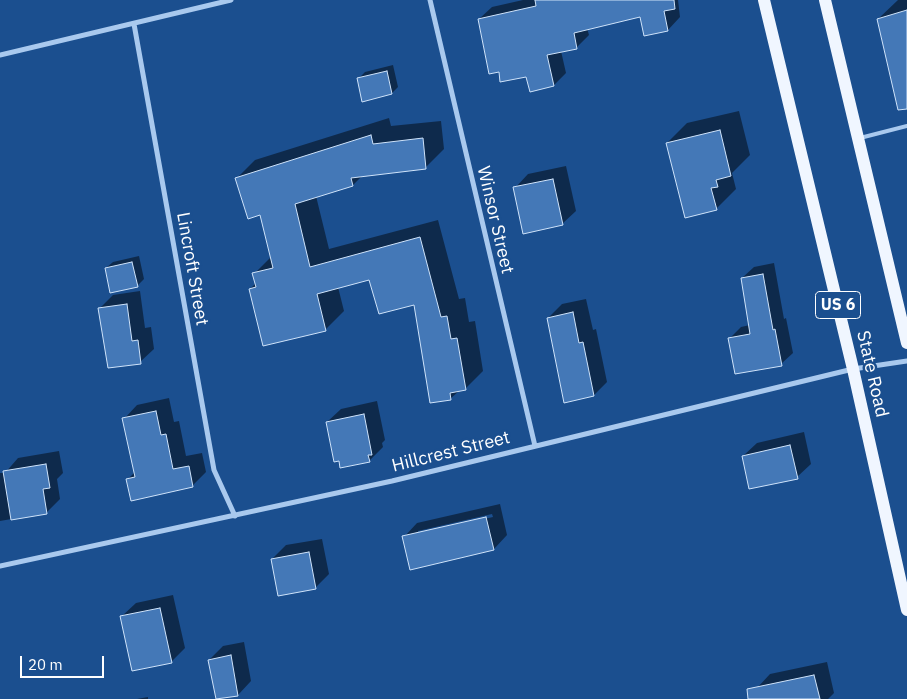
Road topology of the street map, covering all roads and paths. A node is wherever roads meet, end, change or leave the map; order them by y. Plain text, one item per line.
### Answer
1 (231, 0) edge
2 (430, 0) edge
3 (764, 0) edge
4 (825, 0) edge
5 (134, 24) junction
6 (0, 55) edge
7 (907, 126) edge
8 (858, 139) junction
9 (907, 343) edge
10 (907, 361) edge
11 (853, 369) junction
12 (535, 446) junction
13 (235, 516) junction
14 (0, 566) edge
15 (907, 610) edge

1 - 5 street
2 - 12 street, Winsor Street
3 - 11 main road, State Road / US 6
4 - 8 main road
5 - 6 street
5 - 13 street, Lincroft Street
7 - 8 lane
8 - 9 main road
10 - 11 street, Hillcrest Street
11 - 12 street, Hillcrest Street
11 - 15 main road, State Road / US 6
12 - 13 street, Hillcrest Street
13 - 14 street, Hillcrest Street

